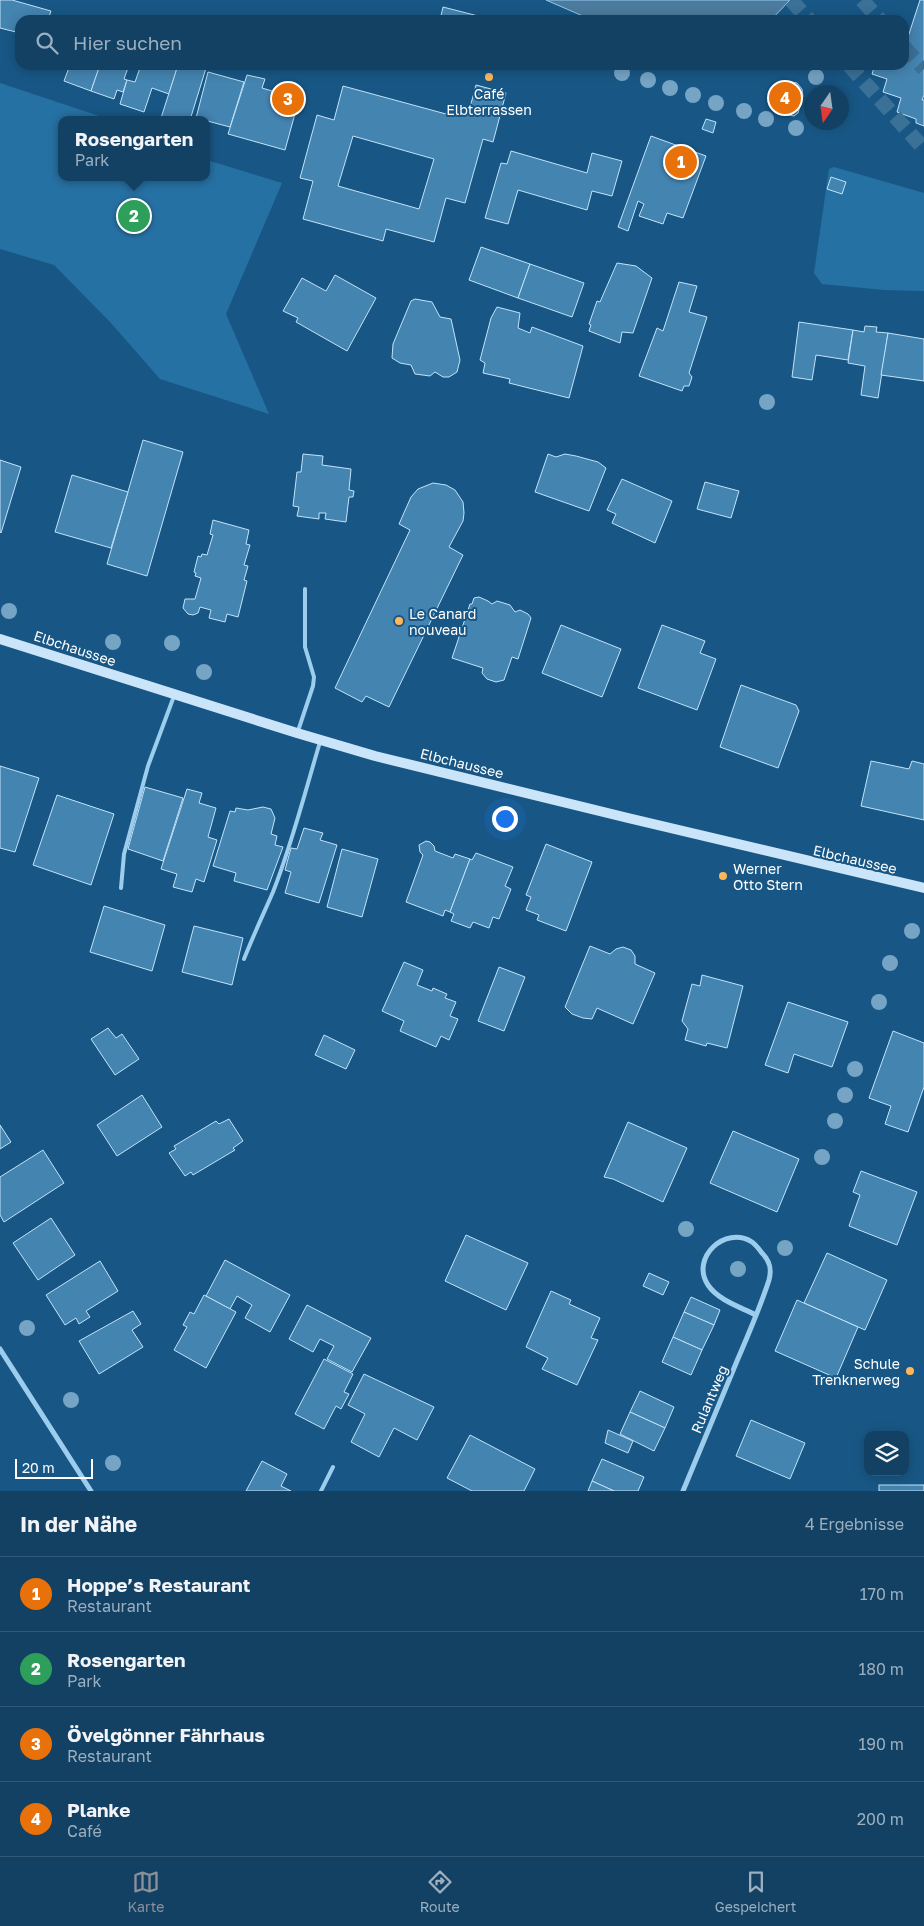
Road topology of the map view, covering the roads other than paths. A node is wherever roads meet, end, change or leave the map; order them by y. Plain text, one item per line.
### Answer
1 (306, 590) dead end
2 (0, 639) edge
3 (175, 694) junction
4 (297, 733) junction
5 (321, 740) junction
6 (121, 888) dead end
7 (924, 888) edge
8 (244, 959) dead end
9 (756, 1315) junction
10 (0, 1349) edge
11 (333, 1467) dead end
12 (91, 1491) edge
13 (321, 1491) edge
14 (683, 1491) edge

1 - 4 lane
2 - 3 main road, Elbchaussee
3 - 4 main road, Elbchaussee
3 - 6 lane
4 - 5 main road, Elbchaussee
5 - 7 main road, Elbchaussee
5 - 8 lane
9 - 9 street, Rulantweg
9 - 14 street, Rulantweg
10 - 12 street
11 - 13 lane

